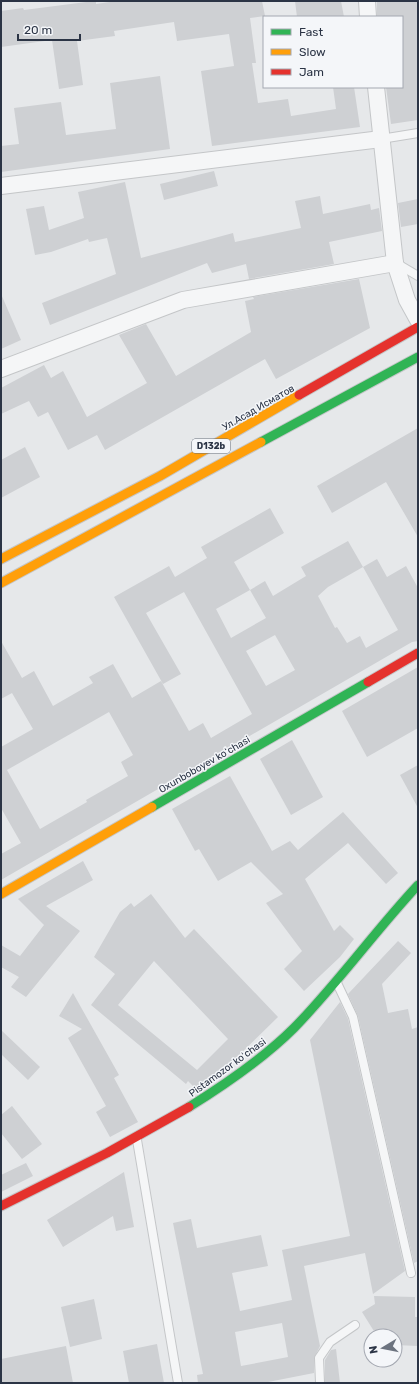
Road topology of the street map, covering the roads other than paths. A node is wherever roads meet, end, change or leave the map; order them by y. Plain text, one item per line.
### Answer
1 (367, 1) edge
2 (368, 16) edge
3 (376, 88) edge
4 (418, 133) edge
5 (381, 139) junction
6 (1, 186) edge
7 (395, 263) junction
8 (418, 276) edge
9 (418, 320) edge
10 (418, 327) edge
11 (418, 357) edge
12 (1, 370) edge
13 (1, 559) edge
14 (1, 583) edge
15 (418, 653) edge
16 (418, 885) edge
17 (1, 894) edge
18 (337, 982) junction
19 (136, 1139) junction
20 (1, 1206) edge
21 (411, 1273) dead end
22 (355, 1325) dead end
23 (178, 1383) edge
24 (320, 1383) edge

1 - 2 street
3 - 5 street
4 - 5 lane
5 - 6 street
5 - 7 street
7 - 8 lane
7 - 9 street
7 - 12 street
10 - 13 street, Ул.Асад Исматов / D132b
11 - 14 street, D132b
15 - 17 street, Oxunboboyev koʻchasi
16 - 18 street, Pistamozor koʻchasi
18 - 19 street, Pistamozor koʻchasi
18 - 21 lane
19 - 20 street, Pistamozor koʻchasi
19 - 23 lane
22 - 24 lane

